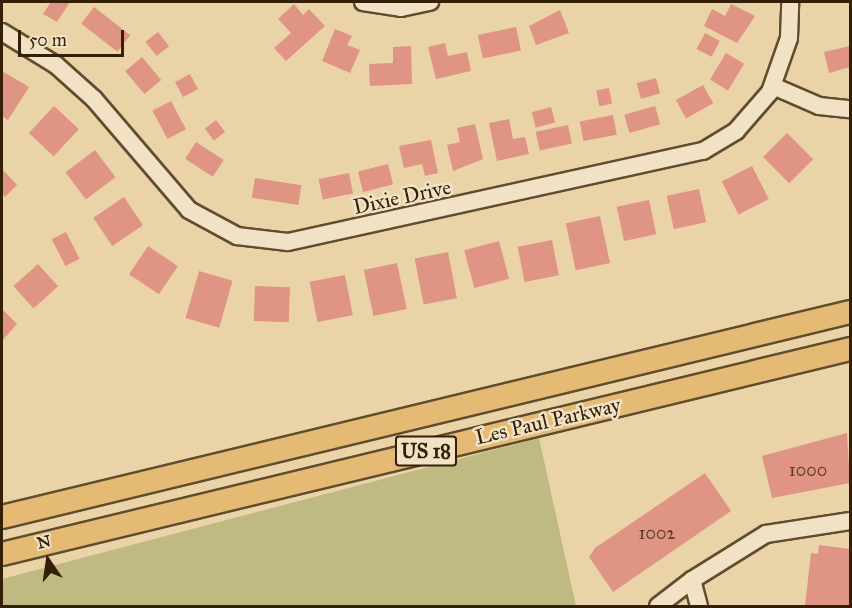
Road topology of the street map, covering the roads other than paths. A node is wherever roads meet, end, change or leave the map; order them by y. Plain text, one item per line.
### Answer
1 (363, 2) edge
2 (430, 2) edge
3 (790, 2) edge
4 (2, 32) edge
5 (773, 86) junction
6 (850, 109) edge
7 (850, 312) edge
8 (850, 349) edge
9 (565, 380) junction
10 (572, 416) junction
11 (2, 517) edge
12 (850, 520) edge
13 (2, 554) edge
14 (692, 580) junction
15 (658, 606) edge
16 (699, 606) edge

1 - 2 street
3 - 5 street, Dixie Drive
4 - 5 street, Dixie Drive
5 - 6 street
7 - 9 main road, Les Paul Parkway / US 18
8 - 10 main road, Les Paul Parkway / US 18
9 - 10 main road
9 - 11 main road, Les Paul Parkway / US 18
10 - 13 main road, Les Paul Parkway / US 18
12 - 14 street
14 - 15 street
14 - 16 street

